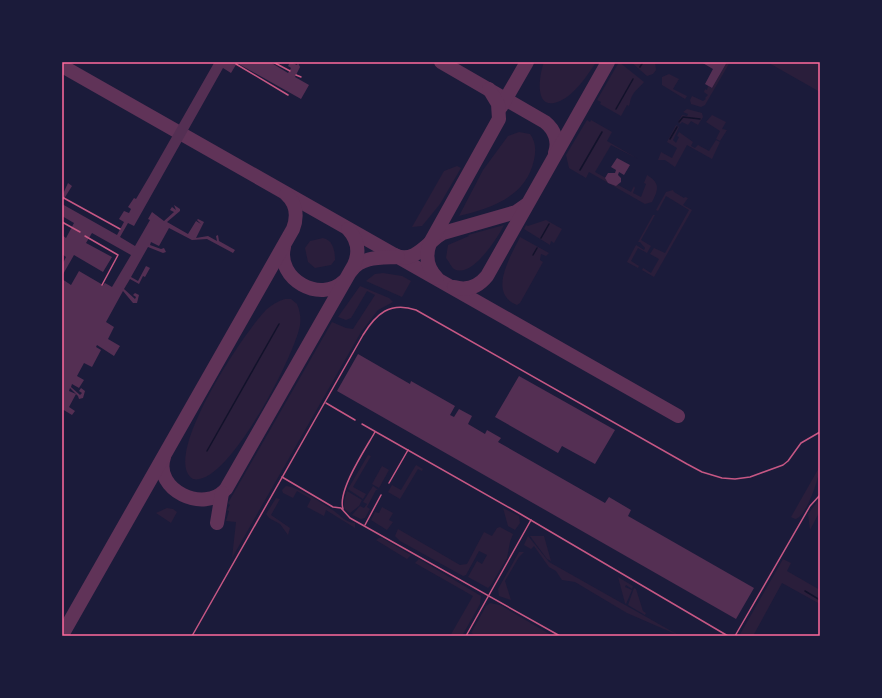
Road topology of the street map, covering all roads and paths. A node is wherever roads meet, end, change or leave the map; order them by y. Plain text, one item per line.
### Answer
1 (273, 62) edge
2 (236, 64) dead end
3 (290, 71) dead end
4 (296, 75) dead end
5 (301, 78) dead end
6 (288, 95) dead end
7 (62, 197) edge
8 (62, 222) edge
9 (120, 229) dead end
10 (80, 232) dead end
11 (85, 236) dead end
12 (102, 285) dead end
13 (325, 402) junction
14 (355, 420) dead end
15 (362, 424) dead end
16 (375, 432) junction
17 (820, 432) edge
18 (408, 450) junction
19 (282, 477) junction
20 (389, 483) dead end
21 (382, 495) dead end
22 (820, 495) edge
23 (344, 512) junction
24 (531, 520) junction
25 (365, 525) junction
26 (488, 595) junction
27 (192, 636) edge
28 (466, 636) edge
29 (560, 636) edge
30 (728, 636) edge
31 (735, 636) edge

1 - 3 lane
2 - 6 lane
4 - 5 lane
7 - 9 lane
8 - 10 lane
11 - 12 lane
13 - 14 lane
13 - 17 lane
13 - 19 lane
15 - 16 lane
16 - 18 lane
16 - 23 lane
18 - 20 lane
18 - 24 lane
19 - 23 lane
19 - 27 lane
21 - 25 lane
22 - 31 lane
23 - 25 lane
24 - 26 lane
24 - 30 lane
25 - 26 lane
26 - 28 lane
26 - 29 lane

